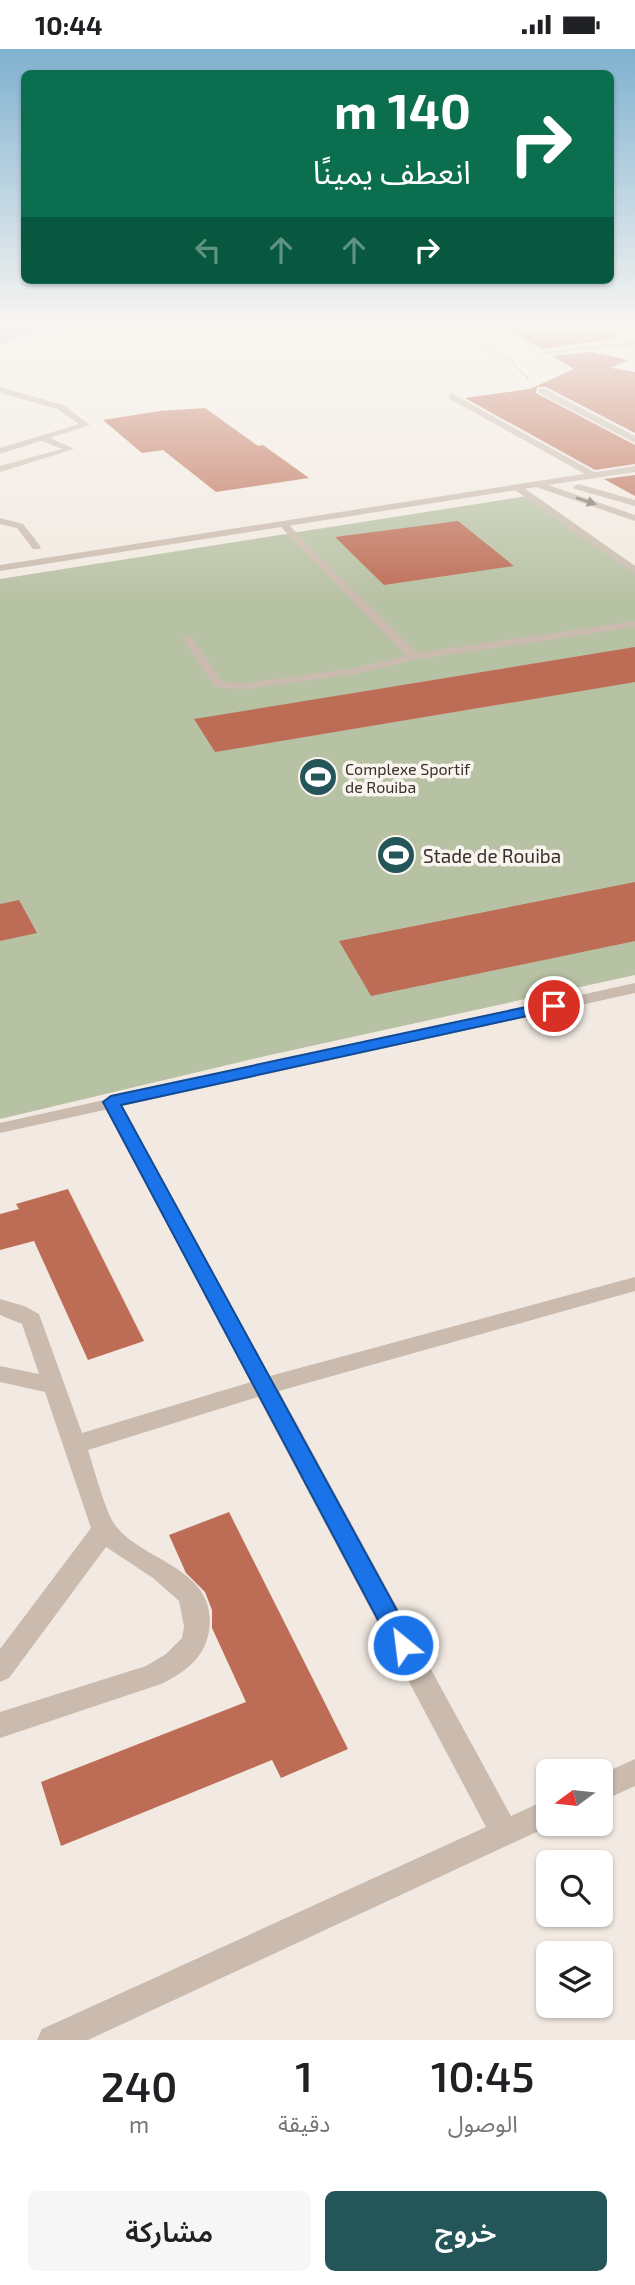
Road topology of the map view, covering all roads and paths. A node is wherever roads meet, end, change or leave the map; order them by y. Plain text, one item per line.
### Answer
1 (62, 417) edge
2 (74, 417) edge
3 (490, 417) edge
4 (591, 417) edge
5 (86, 425) junction
6 (43, 438) junction
7 (635, 440) edge
8 (0, 451) edge
9 (0, 469) edge
10 (635, 469) edge
11 (595, 476) junction
12 (559, 481) junction
13 (537, 485) junction
14 (518, 488) junction
15 (635, 503) edge
16 (635, 517) edge
17 (0, 521) edge
18 (283, 524) junction
19 (36, 547) dead end
20 (0, 568) edge
21 (635, 572) edge
22 (635, 624) edge
23 (187, 638) dead end
24 (414, 657) junction
25 (635, 988) edge
26 (111, 1102) junction
27 (0, 1128) edge
28 (635, 1284) edge
29 (0, 1307) edge
30 (0, 1374) edge
31 (53, 1385) junction
32 (263, 1387) junction
33 (73, 1445) junction
34 (104, 1530) junction
35 (0, 1670) edge
36 (0, 1725) edge
37 (635, 1772) edge
38 (613, 1783) edge
39 (536, 1819) edge
40 (505, 1833) junction
41 (53, 2040) edge

1 - 5 street
2 - 5 street
3 - 11 street
4 - 7 street
5 - 6 street
6 - 8 street
6 - 9 lane
10 - 11 street
11 - 12 street
12 - 13 street
12 - 15 street
13 - 14 street
13 -> 16 street
14 - 18 street
14 - 21 lane
17 - 19 lane
18 - 20 street
18 - 24 lane
22 - 24 lane
23 - 24 lane
25 - 26 lane
26 - 27 lane
26 - 32 street
28 - 32 street
29 - 31 street
30 - 31 street
31 - 33 street
32 - 33 street
32 - 40 street
33 - 34 street
34 - 35 street
34 - 36 street
37 - 38 street
39 - 40 street
40 - 41 street

